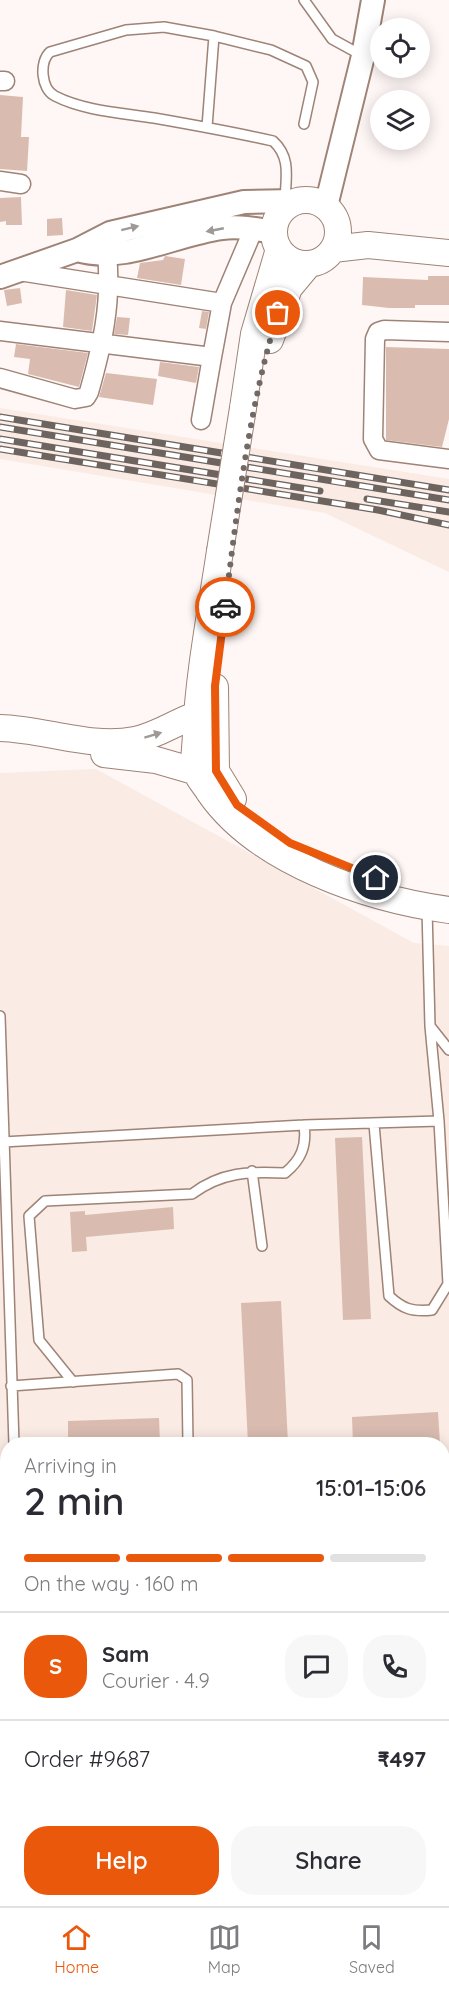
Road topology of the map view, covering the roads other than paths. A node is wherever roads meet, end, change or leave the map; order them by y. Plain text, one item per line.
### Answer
1 (304, 0) edge
2 (373, 0) edge
3 (214, 36) junction
4 (363, 56) junction
5 (304, 124) dead end
6 (207, 127) junction
7 (0, 181) edge
8 (21, 184) dead end
9 (290, 201) junction
10 (332, 226) junction
11 (269, 236) junction
12 (449, 237) edge
13 (77, 250) junction
14 (449, 253) edge
15 (107, 255) junction
16 (309, 264) junction
17 (9, 274) edge
18 (110, 287) junction
19 (222, 303) junction
20 (0, 331) edge
21 (449, 332) edge
22 (103, 342) junction
23 (212, 357) junction
24 (0, 378) edge
25 (249, 409) junction
26 (201, 420) dead end
27 (449, 459) edge
28 (206, 713) junction
29 (0, 728) edge
30 (0, 743) edge
31 (205, 771) junction
32 (442, 904) edge
33 (0, 1016) edge
34 (430, 1026) junction
35 (449, 1050) edge
36 (439, 1121) junction
37 (374, 1124) junction
38 (304, 1125) junction
39 (3, 1142) junction
40 (252, 1171) junction
41 (262, 1246) dead end
42 (73, 1382) junction
43 (11, 1386) junction
44 (14, 1437) edge
45 (188, 1437) edge

1 - 4 lane
2 - 4 street
3 - 5 lane
3 - 6 lane
3 - 6 lane
4 - 10 street
6 - 9 lane
7 - 8 street
9 - 10 main road
9 - 11 main road
13 -> 9 street
10 - 12 main road
10 - 14 main road
10 - 16 main road
11 -> 15 street
11 - 16 main road
11 - 19 street
11 - 25 main road
13 - 15 street
13 - 17 street
15 - 18 street
16 - 25 main road
17 - 18 street
18 - 19 street
18 - 22 street
19 - 23 street
20 - 22 street
21 - 27 street
22 - 23 street
22 - 24 street
23 - 26 street
25 - 28 main road, bridge
29 -> 28 main road
28 - 31 main road
30 - 31 main road
31 - 32 main road
32 - 34 lane
33 - 39 lane
34 - 35 lane
34 - 36 lane
36 - 37 lane
36 - 37 lane
37 - 38 lane
38 - 39 lane
38 - 40 lane
39 - 43 lane
40 - 41 lane
40 - 42 lane
42 - 43 lane
42 - 45 lane
43 - 44 lane

